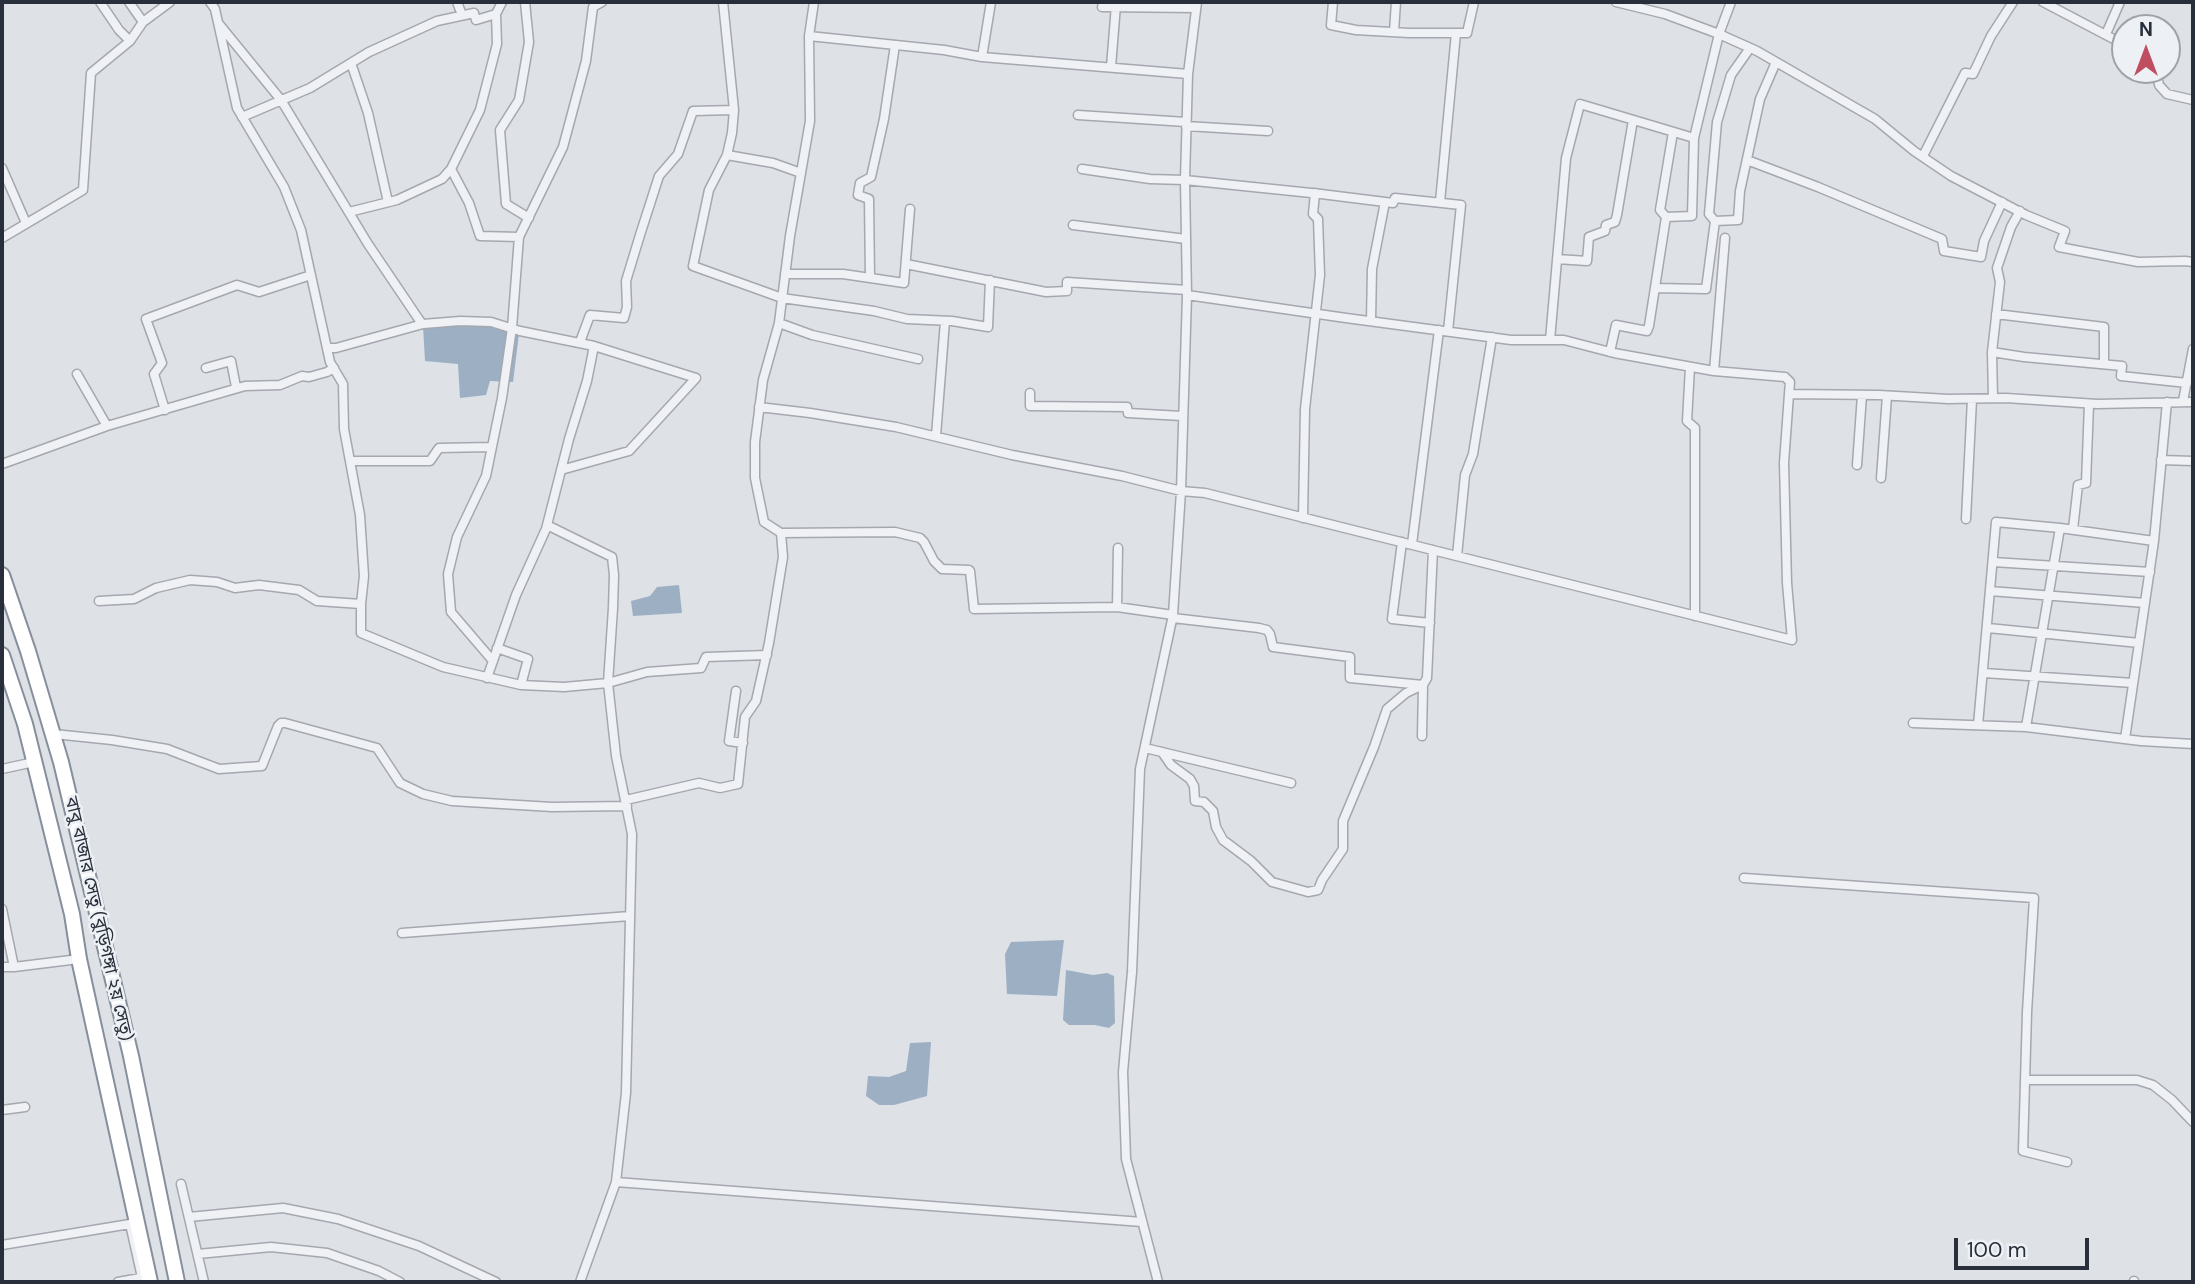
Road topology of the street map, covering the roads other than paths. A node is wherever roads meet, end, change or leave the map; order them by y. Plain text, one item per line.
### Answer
1 (100, 2) edge
2 (129, 2) edge
3 (170, 2) edge
4 (210, 2) edge
5 (457, 2) edge
6 (502, 2) edge
7 (524, 2) edge
8 (602, 2) edge
9 (723, 2) edge
10 (814, 2) edge
11 (991, 2) edge
12 (1333, 2) edge
13 (1396, 2) edge
14 (1474, 2) edge
15 (1616, 2) edge
16 (1731, 2) edge
17 (2013, 2) edge
18 (2043, 2) edge
19 (2120, 2) edge
20 (1116, 4) edge
21 (1196, 5) edge
22 (1102, 7) dead end
23 (496, 14) junction
24 (462, 15) junction
25 (143, 22) junction
26 (218, 22) junction
27 (1394, 32) junction
28 (1456, 33) junction
29 (1718, 34) junction
30 (2106, 34) junction
31 (809, 36) junction
32 (2111, 37) edge
33 (130, 41) junction
34 (895, 45) junction
35 (1750, 48) junction
36 (982, 57) junction
37 (1776, 62) junction
38 (351, 63) junction
39 (1111, 67) junction
40 (1188, 74) junction
41 (2159, 84) edge
42 (281, 100) junction
43 (2193, 100) edge
44 (734, 110) junction
45 (1078, 115) dead end
46 (243, 117) junction
47 (1633, 120) junction
48 (1186, 124) junction
49 (1268, 131) dead end
50 (1673, 132) junction
51 (1693, 138) junction
52 (727, 155) junction
53 (1923, 156) junction
54 (1747, 160) junction
55 (2, 168) edge
56 (451, 169) junction
57 (1082, 169) dead end
58 (801, 173) junction
59 (1185, 180) junction
60 (1315, 193) junction
61 (388, 202) junction
62 (1385, 202) junction
63 (1440, 202) junction
64 (2002, 202) junction
65 (910, 209) dead end
66 (2020, 211) junction
67 (349, 212) junction
68 (1665, 217) junction
69 (529, 218) junction
70 (1715, 221) junction
71 (26, 223) junction
72 (1073, 225) dead end
73 (519, 237) junction
74 (2, 238) edge
75 (1725, 238) dead end
76 (1186, 239) junction
77 (1557, 259) junction
78 (2193, 262) edge
79 (906, 264) junction
80 (785, 274) junction
81 (311, 275) junction
82 (870, 278) junction
83 (990, 280) junction
84 (1655, 288) junction
85 (1187, 292) junction
86 (782, 298) junction
87 (1315, 313) junction
88 (1996, 314) junction
89 (945, 321) junction
90 (1371, 321) junction
91 (779, 323) junction
92 (422, 324) junction
93 (512, 328) junction
94 (1443, 330) junction
95 (1492, 337) junction
96 (1550, 340) junction
97 (580, 342) junction
98 (594, 346) junction
99 (328, 348) junction
100 (2193, 349) edge
101 (1609, 352) junction
102 (1992, 352) junction
103 (918, 359) dead end
104 (2104, 364) junction
105 (1690, 367) junction
106 (206, 368) dead end
107 (334, 368) junction
108 (1714, 371) junction
109 (77, 374) dead end
110 (2187, 383) junction
111 (236, 387) dead end
112 (1030, 393) dead end
113 (1789, 394) junction
114 (1862, 395) junction
115 (1887, 396) junction
116 (1993, 398) junction
117 (1972, 399) junction
118 (2183, 401) junction
119 (2166, 402) junction
120 (2193, 402) edge
121 (2089, 404) junction
122 (759, 407) junction
123 (164, 410) junction
124 (1182, 416) junction
125 (107, 426) junction
126 (936, 436) junction
127 (491, 447) junction
128 (2161, 460) junction
129 (350, 461) junction
130 (2193, 461) edge
131 (2, 464) edge
132 (1857, 465) dead end
133 (561, 470) junction
134 (1881, 478) dead end
135 (1181, 491) junction
136 (1303, 518) junction
137 (1966, 519) dead end
138 (547, 525) junction
139 (2060, 528) junction
140 (2073, 529) junction
141 (781, 533) junction
142 (2154, 541) junction
143 (1402, 542) junction
144 (1412, 544) junction
145 (1118, 548) dead end
146 (1433, 550) junction
147 (1457, 556) junction
148 (1993, 562) junction
149 (2053, 566) junction
150 (2150, 572) junction
151 (2, 575) edge
152 (1990, 591) junction
153 (2048, 596) junction
154 (99, 601) dead end
155 (2145, 603) junction
156 (361, 604) junction
157 (1116, 607) junction
158 (1173, 616) junction
159 (1695, 616) junction
160 (1430, 623) junction
161 (1988, 628) junction
162 (2042, 634) junction
163 (2139, 643) junction
164 (497, 648) junction
165 (2, 655) edge
166 (766, 655) junction
167 (493, 661) junction
168 (1984, 673) junction
169 (2035, 676) junction
170 (487, 678) junction
171 (608, 683) junction
172 (2133, 683) junction
173 (521, 685) junction
174 (1423, 685) junction
175 (736, 691) dead end
176 (1913, 723) dead end
177 (1978, 725) junction
178 (2026, 727) junction
179 (54, 734) junction
180 (1422, 736) dead end
181 (2125, 739) junction
182 (743, 743) junction
183 (2193, 744) edge
184 (1145, 748) junction
185 (1162, 752) junction
186 (34, 762) junction
187 (2, 769) edge
188 (1291, 783) dead end
189 (626, 803) junction
190 (1744, 878) dead end
191 (2, 909) edge
192 (630, 916) junction
193 (402, 933) dead end
194 (79, 959) junction
195 (2, 967) edge
196 (14, 967) junction
197 (2026, 1080) junction
198 (25, 1107) dead end
199 (2, 1110) edge
200 (2193, 1122) edge
201 (2067, 1162) dead end
202 (616, 1182) junction
203 (181, 1184) dead end
204 (189, 1217) junction
205 (1142, 1222) junction
206 (2, 1245) edge
207 (198, 1254) junction
208 (176, 1275) edge
209 (146, 1280) edge
210 (118, 1282) edge
211 (204, 1282) edge
212 (400, 1282) edge
213 (496, 1282) edge
214 (580, 1282) edge
215 (1158, 1282) edge

1 - 33 street
2 - 25 street
3 - 25 street
4 - 26 street
5 - 24 street
6 - 23 street
7 - 69 street
8 - 69 street
9 - 44 street
10 - 31 street
11 - 36 street
12 - 27 street
13 - 27 street
14 - 28 street
15 - 29 street
16 - 29 street
17 - 53 street
18 - 30 street
19 - 30 street
20 - 21 street
20 - 22 street
20 - 39 street
21 - 40 street
23 - 24 street
23 - 56 street
24 - 38 street
25 - 33 street
26 - 42 street
26 - 46 street
27 - 28 street
28 - 63 street
29 - 35 street
29 - 51 street
30 - 32 street
31 - 34 street
31 - 58 street
33 - 71 street
34 - 36 street
34 - 82 street
35 - 37 street
35 - 70 street
36 - 39 street
37 - 53 street
37 - 54 street
38 - 42 street
38 - 61 street
39 - 40 street
40 - 48 street
41 - 43 street
42 - 46 street
42 - 67 street
44 - 52 street
44 - 97 street
45 - 48 street
46 - 81 street
47 - 50 street
47 - 77 street
47 - 77 street
48 - 49 street
48 - 59 street
50 - 51 street
50 - 68 street
51 - 68 street
52 - 58 street
52 - 86 street
53 - 64 street
54 - 64 street
54 - 70 street
55 - 71 street
56 - 61 street
56 - 73 street
57 - 59 street
58 - 80 street
59 - 60 street
59 - 76 street
60 - 62 street
60 - 87 street
61 - 67 street
62 - 63 street
62 - 90 street
63 - 94 street
64 - 66 street
65 - 79 street
66 - 78 street
66 - 88 street
67 - 92 street
68 - 84 street
69 - 73 street
70 - 84 street
71 - 74 street
72 - 76 street
73 - 93 street
75 - 108 street
76 - 85 street
77 - 96 street
79 - 82 street
79 - 83 street
80 - 82 street
80 - 86 street
81 - 99 street
81 - 123 street
83 - 85 street
83 - 89 street
84 - 101 street
85 - 87 street
85 - 124 street
86 - 89 street
86 - 91 street
87 - 90 street
87 - 136 street
88 - 102 street
88 - 104 street
89 - 126 street
90 - 94 street
91 - 103 street
91 - 122 street
92 - 93 street
92 - 99 street
93 - 97 street
93 - 127 street
94 - 95 street
94 - 144 street
95 - 96 street
95 - 147 street
96 - 101 street
97 - 98 street
98 - 133 street
98 - 133 street
99 - 107 street
100 - 110 street
101 - 105 street
102 - 104 street
102 - 116 street
104 - 110 street
105 - 108 street
105 - 159 street
106 - 111 street
107 - 123 street
107 - 129 street
108 - 113 street
109 - 125 street
110 - 118 street
112 - 124 street
113 - 114 street
113 - 159 street
114 - 115 street
114 - 132 street
115 - 117 street
115 - 134 street
116 - 117 street
116 - 121 street
117 - 137 street
118 - 119 street
118 - 120 street
119 - 121 street
119 - 128 street
121 - 140 street
122 - 126 street
122 - 141 street
123 - 125 street
124 - 135 street
125 - 131 street
126 - 135 street
127 - 129 street
127 - 167 street
128 - 130 street
128 - 142 street
129 - 156 street
133 - 138 street
135 - 136 street
135 - 158 street
136 - 143 street
138 - 164 street
138 - 171 street
139 - 140 street
139 - 148 street
139 - 149 street
140 - 142 street
141 - 157 street
141 - 166 street
142 - 150 street
143 - 144 street
143 - 160 street
144 - 146 street
145 - 157 street
146 - 147 street
146 - 160 street
147 - 159 street
148 - 149 street
148 - 152 street
149 - 150 street
149 - 153 street
150 - 155 street
151 - 179 highway, বাবু বাজার সেতু (বুড়িগঙ্গা ২য় সেতু)
152 - 153 street
152 - 161 street
153 - 155 street
153 - 162 street
154 - 156 street
155 - 163 street
156 - 170 street
157 - 158 street
158 - 174 street
158 - 184 street
160 - 174 street
161 - 162 street
161 - 168 street
162 - 163 street
162 - 169 street
163 - 172 street
164 - 167 street
164 - 173 street
165 - 186 highway
166 - 171 street
166 - 182 street
167 - 170 street
168 - 169 street
168 - 177 street
169 - 172 street
169 - 178 street
170 - 173 street
171 - 173 street
171 - 189 street
172 - 181 street
174 - 180 street
174 - 185 street
175 - 182 street
176 - 177 street
177 - 178 street
178 - 181 street
179 - 189 street
179 - 208 highway, বাবু বাজার সেতু (বুড়িগঙ্গা ২য় সেতু)
181 - 183 street
182 - 189 street
184 - 185 street
184 - 205 street
185 - 188 street
186 - 187 street
186 - 194 highway
189 - 192 street
190 - 197 street
191 - 196 street
192 - 193 street
192 - 202 street
194 - 196 street
194 - 209 highway
195 - 196 street
197 - 200 street
197 - 201 street
198 - 199 street
202 - 205 street
202 - 214 street
203 - 204 street
204 - 207 street
204 - 213 street
205 - 215 street
206 - 209 street
207 - 211 street
207 - 212 street
209 - 210 street

